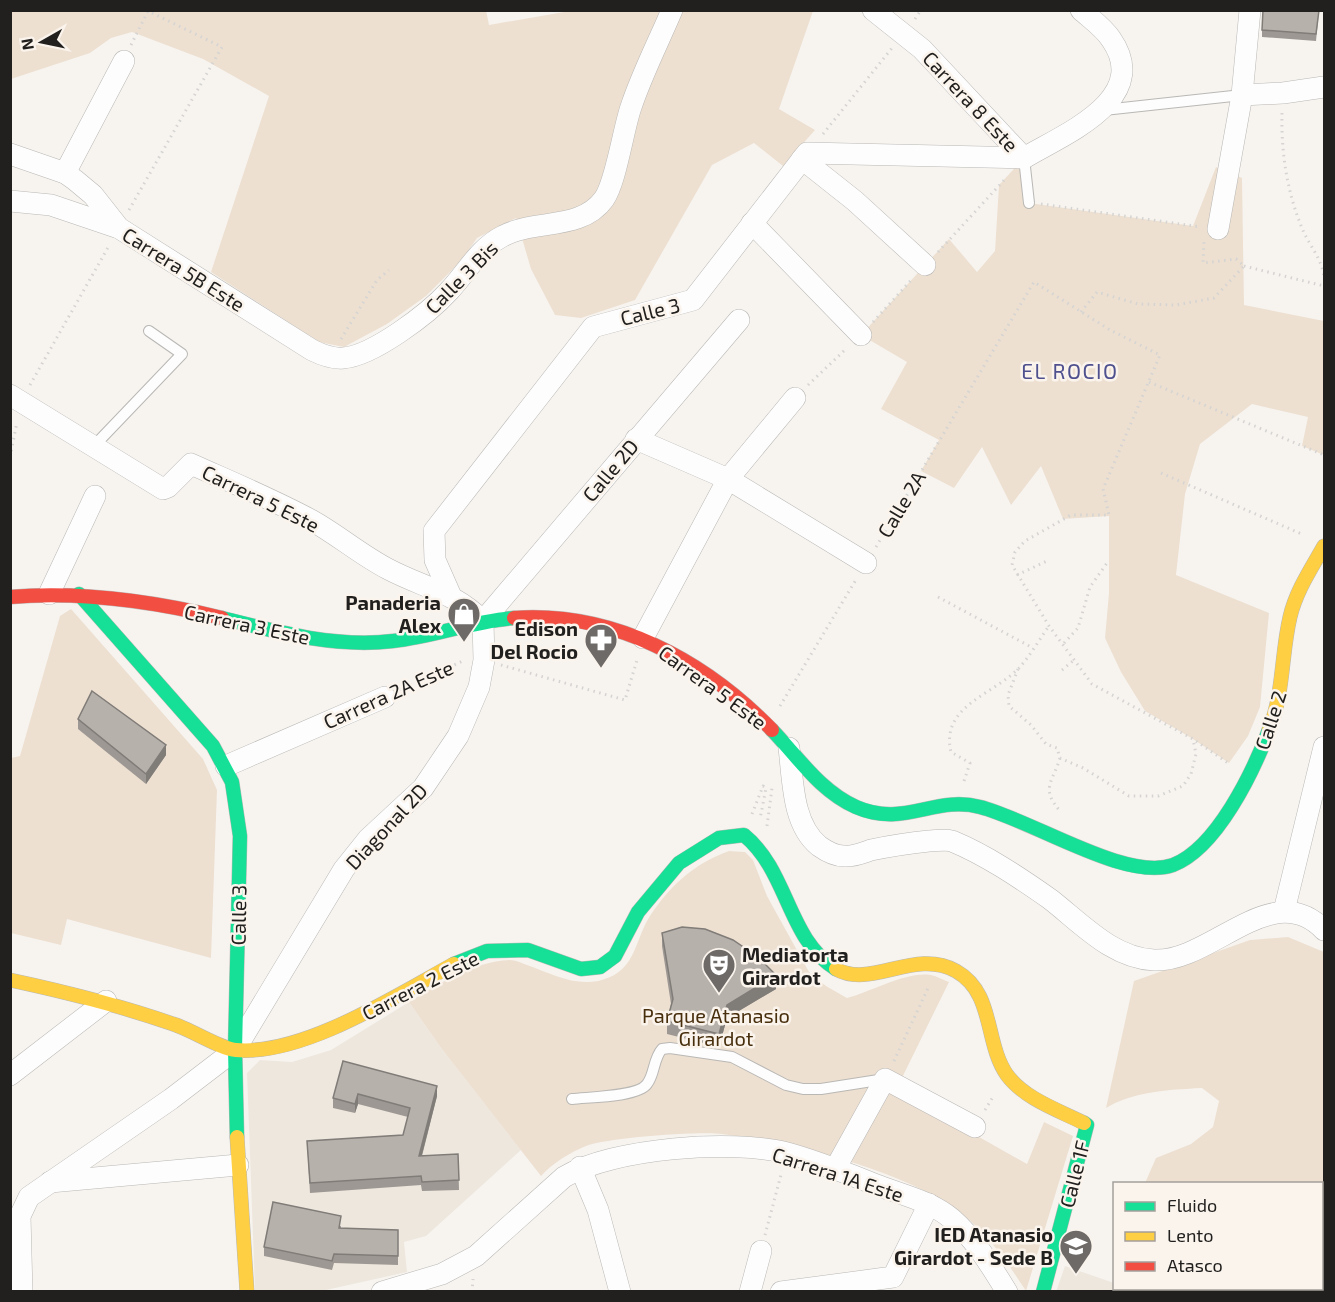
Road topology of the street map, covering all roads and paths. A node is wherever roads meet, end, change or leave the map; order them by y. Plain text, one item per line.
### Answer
1 (672, 10) edge
2 (873, 10) edge
3 (1081, 10) edge
4 (1250, 10) edge
5 (147, 11) edge
6 (904, 33) junction
7 (222, 47) dead end
8 (124, 61) joint
9 (1324, 87) edge
10 (1283, 93) junction
11 (1242, 94) junction
12 (1104, 110) junction
13 (10, 154) edge
14 (805, 156) junction
15 (1024, 158) junction
16 (65, 173) junction
17 (10, 201) edge
18 (1029, 202) joint
19 (752, 223) junction
20 (119, 228) junction
21 (1218, 229) junction
22 (925, 265) dead end
23 (1244, 266) junction
24 (389, 270) dead end
25 (1324, 279) edge
26 (1324, 286) edge
27 (1081, 312) junction
28 (739, 320) dead end
29 (149, 331) dead end
30 (861, 335) dead end
31 (335, 358) junction
32 (1149, 382) junction
33 (16, 398) edge
34 (795, 398) dead end
35 (636, 439) junction
36 (94, 446) junction
37 (1324, 455) edge
38 (10, 457) edge
39 (1161, 472) dead end
40 (728, 479) junction
41 (95, 496) dead end
42 (1319, 543) edge
43 (1047, 561) dead end
44 (866, 563) junction
45 (1107, 563) dead end
46 (1017, 575) junction
47 (49, 594) junction
48 (79, 594) junction
49 (450, 594) junction
50 (10, 597) edge
51 (938, 597) dead end
52 (483, 621) junction
53 (1049, 626) junction
54 (644, 638) junction
55 (1064, 644) junction
56 (1033, 648) junction
57 (484, 660) junction
58 (1074, 660) junction
59 (1018, 669) junction
60 (1062, 670) dead end
61 (385, 697) joint
62 (768, 726) junction
63 (1193, 739) junction
64 (1324, 747) edge
65 (789, 748) junction
66 (1060, 758) junction
67 (970, 762) dead end
68 (226, 766) junction
69 (1247, 776) junction
70 (772, 786) dead end
71 (744, 835) junction
72 (1062, 839) junction
73 (1168, 867) joint
74 (1284, 911) junction
75 (1324, 930) edge
76 (940, 964) junction
77 (10, 980) edge
78 (106, 1001) junction
79 (235, 1050) junction
80 (1007, 1074) junction
81 (10, 1075) edge
82 (885, 1079) junction
83 (572, 1099) dead end
84 (975, 1127) joint
85 (787, 1153) junction
86 (238, 1165) junction
87 (580, 1167) junction
88 (835, 1169) junction
89 (47, 1183) junction
90 (929, 1204) junction
91 (761, 1251) joint
92 (823, 1289) edge
93 (22, 1292) edge
94 (248, 1292) edge
95 (382, 1292) edge
96 (620, 1292) edge
97 (750, 1292) edge
98 (781, 1292) edge
99 (1007, 1292) edge
100 (1043, 1292) edge

1 - 31 street, Calle 3 Bis
2 - 6 street, Carrera 8 Este
3 - 12 street
4 - 11 street
5 - 7 path
5 - 8 path
6 - 14 path
6 - 15 street, Carrera 8 Este
8 - 16 street
9 - 10 street
10 - 11 street
10 - 25 path
11 - 12 lane
11 - 21 street
12 - 15 street
13 - 16 street, Carrera 5B Este
14 - 15 street
14 - 19 street, Calle 3
14 - 22 street
15 - 18 lane, Carrera 8 Este
16 - 20 street, Carrera 5B Este
17 - 20 street
18 - 21 path
19 - 30 street
19 - 49 street, Calle 3
20 - 31 street, Carrera 5B Este
21 - 23 path
23 - 26 path
23 - 27 path
24 - 31 path
27 - 32 path
27 - 44 path, Calle 2A
28 - 35 street, Calle 2D
29 - 36 lane
32 - 37 path
32 - 46 path
33 - 36 street, Carrera 5 Este
33 - 38 path
34 - 40 street
35 - 40 street
35 - 52 street, Calle 2D
36 - 49 street, Carrera 5 Este
39 - 42 path
40 - 44 street
40 - 54 street
41 - 47 street
42 - 69 street, Calle 2
43 - 46 path
44 - 62 path, Calle 2A
45 - 55 path
46 - 53 path
47 - 48 street, Carrera 3 Este
47 - 50 street, Carrera 3 Este
48 - 52 street, Carrera 3 Este
48 - 68 street, Calle 3
49 - 52 street, Carrera 5 Este
51 - 56 path
52 - 54 street, Carrera 5 Este
52 - 57 street, Diagonal 2D
53 - 55 path
53 - 56 path
54 - 57 path, Carrera 2A Este
54 - 62 street, Carrera 5 Este
55 - 58 path
56 - 59 path
57 - 61 path, Carrera 2A Este
57 - 79 street, Diagonal 2D
58 - 60 path
58 - 63 path
59 - 66 path
59 - 67 path
61 - 68 street, Carrera 2A Este
62 - 65 street, Carrera 5 Este
63 - 66 path
63 - 69 path
64 - 74 street
65 - 72 street, Carrera 5 Este
65 - 74 street
66 - 72 path
68 - 79 street, Calle 3
69 - 73 street, Calle 2
70 - 71 path
71 - 76 street
71 - 79 street, Carrera 2 Este
72 - 73 street, Carrera 5 Este
74 - 75 street
76 - 80 street
76 - 82 path
77 - 78 street, Carrera 2 Este
78 - 79 street, Carrera 2 Este
78 - 81 street
79 - 86 street, Calle 3
79 - 89 street
80 - 84 path
80 - 100 street, Calle 1F
82 - 83 lane
82 - 84 street
82 - 88 street
85 - 87 street, Carrera 1A Este
85 - 88 street, Carrera 1A Este
85 - 91 path
86 - 89 street
86 - 94 street, Calle 3
87 - 95 street, Carrera 1A Este
87 - 96 street
88 - 90 street, Carrera 1A Este
89 - 93 street
90 - 92 street
90 - 99 street, Carrera 1A Este
91 - 97 street
92 - 98 street

